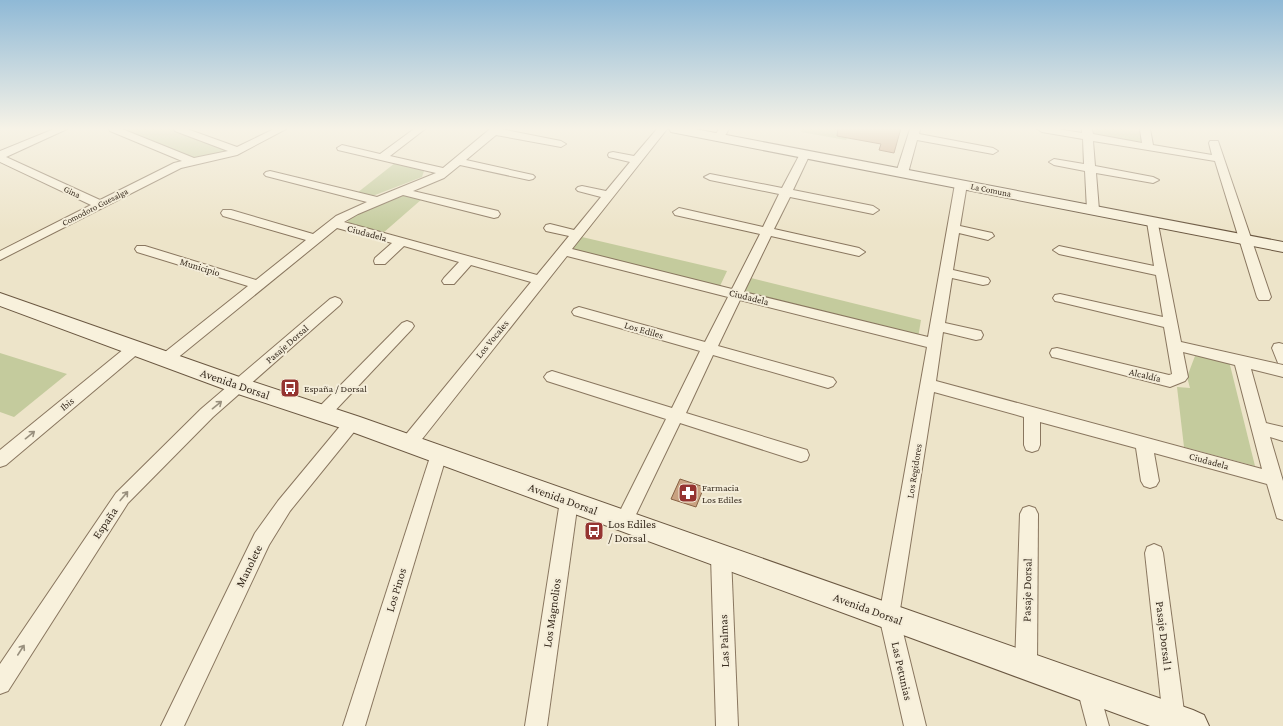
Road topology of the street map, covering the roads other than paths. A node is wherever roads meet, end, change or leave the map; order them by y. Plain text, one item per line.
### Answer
1 (10, 163) edge
2 (186, 163) edge
3 (404, 163) edge
4 (456, 163) edge
5 (466, 163) edge
6 (634, 163) edge
7 (801, 163) edge
8 (850, 163) edge
9 (905, 163) edge
10 (1059, 163) edge
11 (1090, 163) edge
12 (1220, 163) edge
13 (1090, 168) junction
14 (445, 172) junction
15 (902, 173) junction
16 (270, 174) dead end
17 (529, 177) dead end
18 (710, 177) dead end
19 (1153, 180) dead end
20 (961, 184) junction
21 (582, 189) dead end
22 (404, 192) junction
23 (786, 192) junction
24 (608, 195) junction
25 (378, 202) junction
26 (100, 205) junction
27 (873, 210) dead end
28 (1093, 210) junction
29 (679, 212) dead end
30 (227, 213) dead end
31 (494, 214) dead end
32 (1153, 222) junction
33 (334, 223) junction
34 (550, 228) dead end
35 (954, 228) junction
36 (766, 231) junction
37 (577, 234) junction
38 (988, 236) dead end
39 (315, 238) junction
40 (1245, 240) junction
41 (401, 242) junction
42 (1283, 247) edge
43 (141, 249) dead end
44 (1059, 250) dead end
45 (563, 251) junction
46 (859, 252) dead end
47 (0, 256) edge
48 (468, 260) junction
49 (380, 261) dead end
50 (946, 272) junction
51 (1162, 272) junction
52 (540, 280) junction
53 (449, 281) dead end
54 (983, 281) dead end
55 (258, 285) junction
56 (736, 294) junction
57 (1264, 297) dead end
58 (1060, 298) dead end
59 (335, 302) dead end
60 (3, 304) edge
61 (579, 312) dead end
62 (1170, 324) junction
63 (407, 326) dead end
64 (938, 326) junction
65 (976, 335) dead end
66 (935, 344) junction
67 (1174, 345) junction
68 (135, 348) junction
69 (709, 349) junction
70 (1057, 354) dead end
71 (165, 360) junction
72 (1241, 361) junction
73 (1283, 371) edge
74 (552, 377) dead end
75 (828, 382) dead end
76 (928, 385) junction
77 (240, 386) junction
78 (1032, 413) junction
79 (323, 414) junction
80 (676, 416) junction
81 (352, 423) junction
82 (1260, 428) junction
83 (1283, 434) edge
84 (408, 443) junction
85 (1144, 444) junction
86 (1032, 445) dead end
87 (439, 454) junction
88 (801, 455) dead end
89 (0, 460) edge
90 (1274, 479) junction
91 (1150, 481) dead end
92 (569, 501) junction
93 (1283, 511) edge
94 (1029, 514) dead end
95 (624, 521) junction
96 (1154, 553) dead end
97 (721, 556) junction
98 (889, 616) junction
99 (1026, 666) junction
100 (0, 683) edge
101 (1088, 688) junction
102 (1184, 723) edge
103 (172, 726) edge
104 (354, 726) edge
105 (536, 726) edge
106 (727, 726) edge
107 (915, 726) edge
108 (1098, 726) edge

1 - 26 street, Gina
2 - 26 street, Comodoro Guesalga
3 - 14 street
4 - 14 street
5 - 17 street
6 - 24 street, Los Vocales
7 - 23 street
8 - 15 street, La Comuna
9 - 15 street
10 - 13 street
11 - 13 street
12 - 40 street
13 - 19 street
13 - 28 street
14 - 22 street
15 - 20 street, La Comuna
16 - 25 street
18 - 23 street
20 - 28 street, La Comuna
20 - 35 street, Los Regidores
21 - 24 street
22 - 25 street
22 - 31 street
23 - 27 street
23 - 36 street
24 - 37 street, Los Vocales
25 - 33 street
26 - 47 street, Comodoro Guesalga
28 - 32 street, La Comuna
29 - 36 street
30 - 39 street
32 - 40 street, La Comuna
32 - 51 street, Alcaldía
33 - 39 street
33 - 41 street, Ciudadela
34 - 37 street
35 - 38 street
35 - 50 street, Los Regidores
36 - 46 street
36 - 56 street
37 - 45 street, Los Vocales
39 - 55 street
40 - 42 street, La Comuna
40 - 57 street
41 - 48 street, Ciudadela
41 - 49 street, Ciudadela
43 - 55 street, Municipio
44 - 51 street
45 - 52 street, Los Vocales
45 - 56 street, Ciudadela
48 - 52 street, Ciudadela
48 - 53 street
50 - 54 street
50 - 64 street, Los Regidores
51 - 62 street, Alcaldía
52 - 84 street, Los Vocales
55 - 71 street
56 - 66 street, Ciudadela
56 - 69 street
58 - 62 street
59 - 77 street, Pasaje Dorsal
60 - 68 street, Avenida Dorsal
61 - 69 street, Los Ediles
62 - 67 street, Alcaldía
63 - 79 street
64 - 65 street
64 - 66 street, Los Regidores
66 - 76 street, Los Regidores
67 - 70 street, Alcaldía
67 - 72 street
68 - 71 street, Avenida Dorsal
89 -> 68 street, Ibis
69 - 75 street, Los Ediles
69 - 80 street
71 - 77 street, Avenida Dorsal
72 - 73 street
72 - 82 street
74 - 80 street
76 - 78 street, Ciudadela
76 - 98 street, Los Regidores
77 - 79 street, Avenida Dorsal
100 -> 77 street, España
78 - 85 street, Ciudadela
78 - 86 street
79 - 81 street, Avenida Dorsal
80 - 88 street
80 - 95 street
81 - 84 street, Avenida Dorsal
81 - 103 street, Manolete
82 - 83 street
82 - 90 street
84 - 87 street, Avenida Dorsal
85 - 90 street, Ciudadela
85 - 91 street
87 - 92 street, Avenida Dorsal
87 - 104 street, Los Pinos
90 - 93 street
92 - 95 street, Avenida Dorsal
92 - 105 street, Los Magnolios
94 - 99 street, Pasaje Dorsal
95 - 97 street, Avenida Dorsal
96 - 102 street, Pasaje Dorsal 1
97 - 98 street, Avenida Dorsal
97 - 106 street, Las Palmas
98 - 99 street, Avenida Dorsal
98 - 107 street, Las Petunias
99 - 101 street, Avenida Dorsal
101 - 102 street, Avenida Dorsal
101 - 108 street

